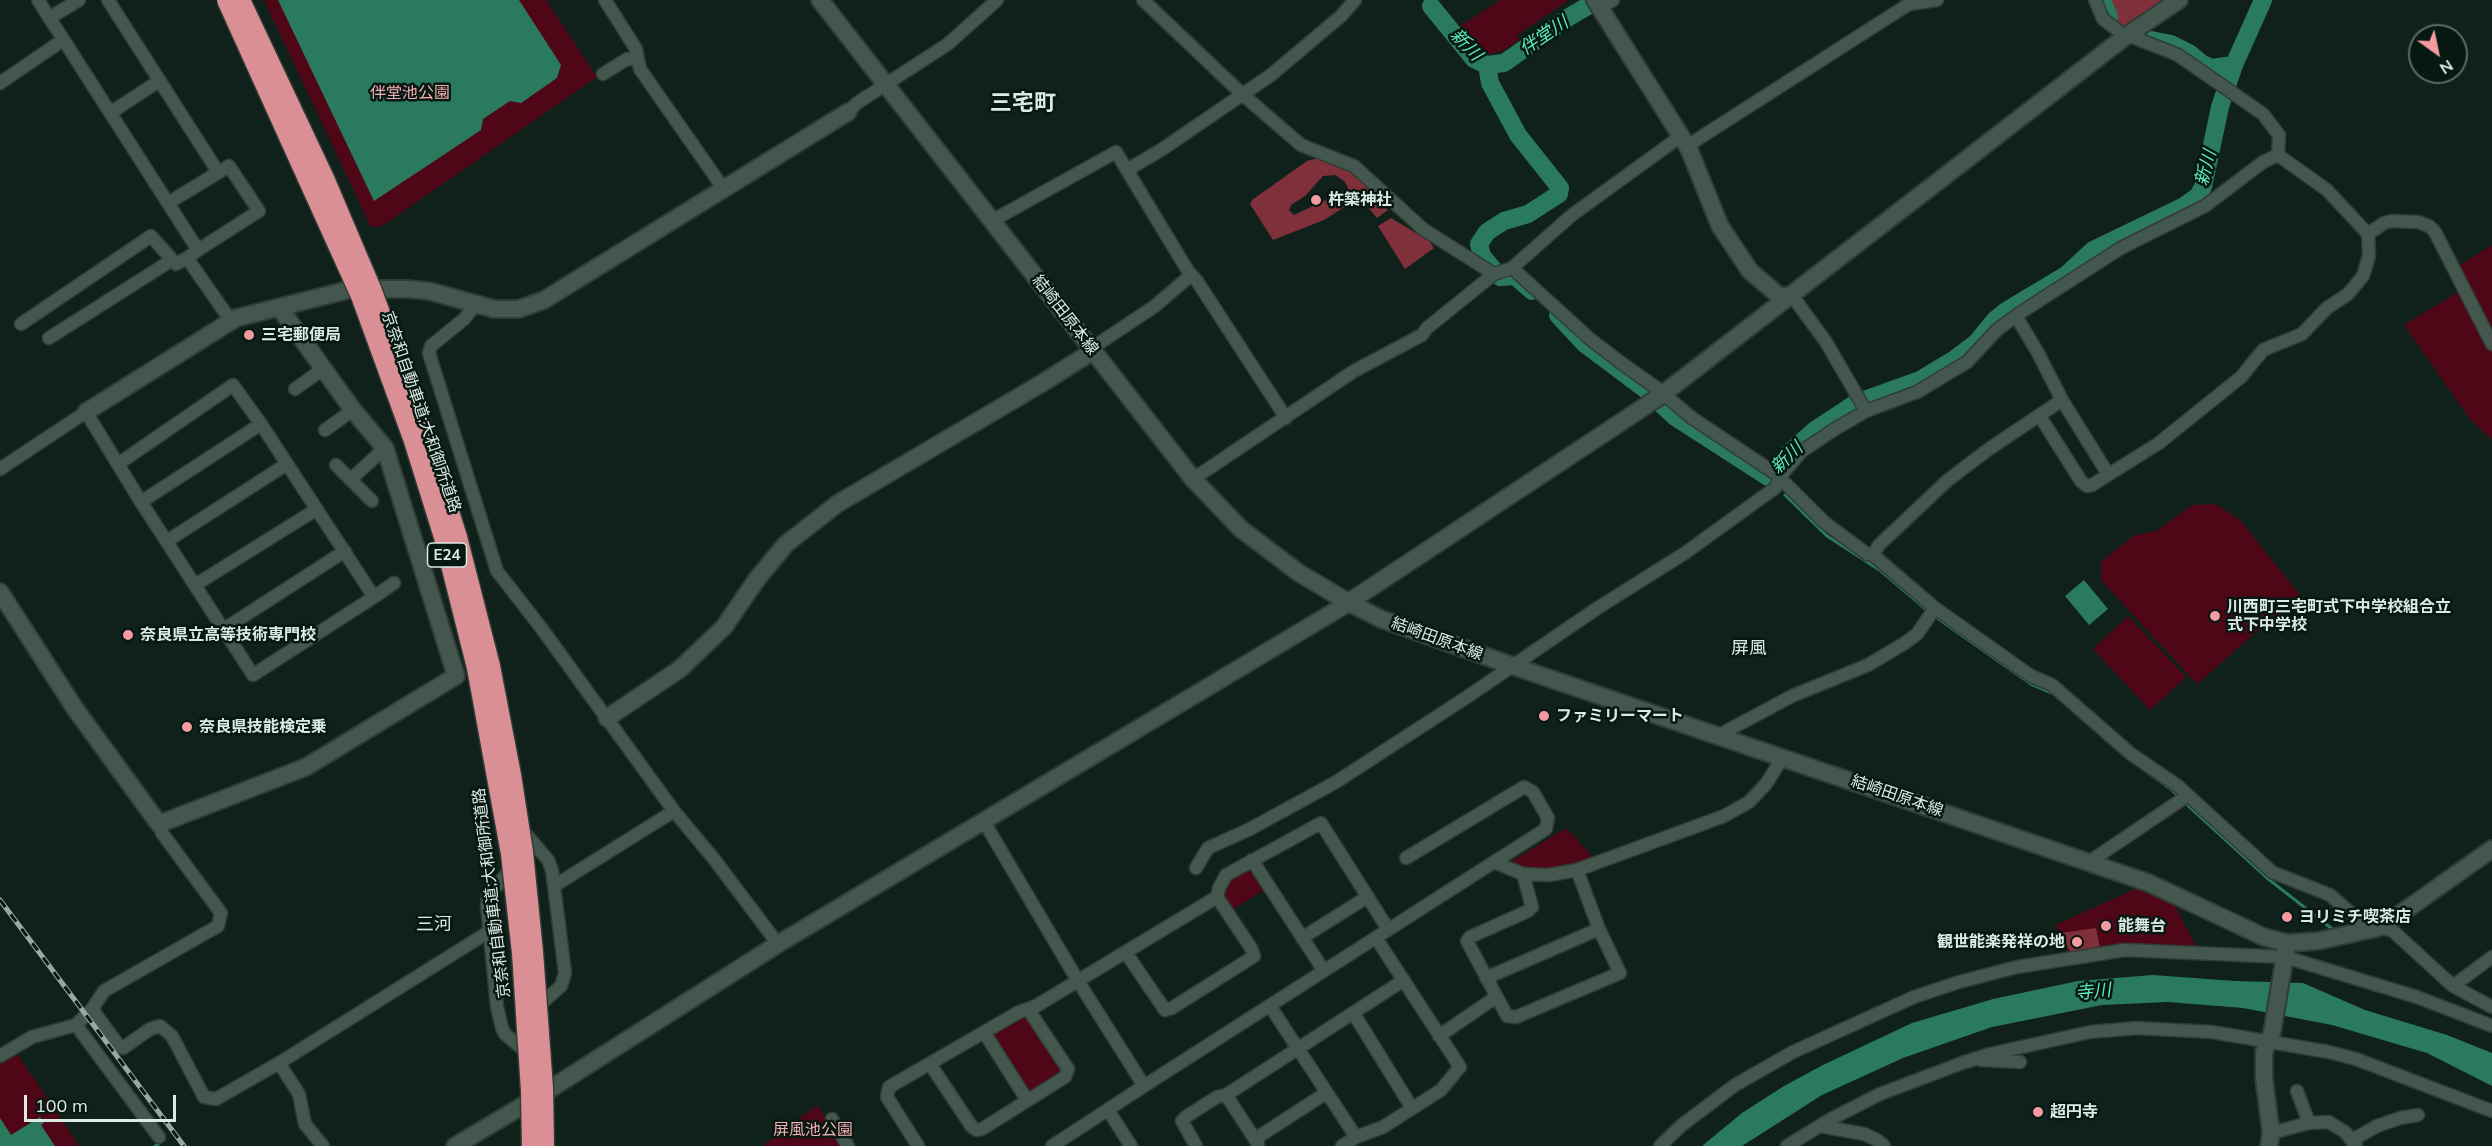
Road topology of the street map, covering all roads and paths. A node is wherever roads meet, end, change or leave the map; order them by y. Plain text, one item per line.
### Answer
1 (38, 0) edge
2 (79, 0) edge
3 (108, 0) edge
4 (226, 0) edge
5 (241, 0) edge
6 (605, 0) edge
7 (820, 0) edge
8 (997, 0) edge
9 (1143, 0) edge
10 (1937, 0) edge
11 (2095, 0) edge
12 (2179, 0) edge
13 (1353, 1) edge
14 (1601, 3) edge
15 (50, 18) junction
16 (2126, 36) junction
17 (63, 40) junction
18 (638, 59) junction
19 (603, 74) dead end
20 (159, 81) junction
21 (0, 84) edge
22 (885, 85) junction
23 (1242, 94) junction
24 (848, 112) joint
25 (110, 113) junction
26 (1684, 141) junction
27 (2278, 155) junction
28 (1127, 170) junction
29 (218, 172) junction
30 (723, 188) junction
31 (168, 203) junction
32 (991, 219) junction
33 (2368, 234) junction
34 (198, 250) junction
35 (187, 258) junction
36 (172, 260) junction
37 (1512, 268) junction
38 (1494, 274) junction
39 (1191, 275) junction
40 (1789, 297) junction
41 (477, 303) junction
42 (279, 307) junction
43 (2016, 316) junction
44 (231, 321) junction
45 (21, 324) dead end
46 (49, 338) dead end
47 (2492, 344) edge
48 (1092, 351) junction
49 (324, 369) junction
50 (296, 390) dead end
51 (1659, 397) junction
52 (2062, 400) junction
53 (353, 410) junction
54 (1866, 411) junction
55 (86, 412) junction
56 (2039, 415) junction
57 (1286, 418) junction
58 (261, 424) junction
59 (325, 430) dead end
60 (385, 448) junction
61 (118, 464) junction
62 (287, 464) junction
63 (336, 465) dead end
64 (0, 469) edge
65 (2108, 474) junction
66 (351, 479) junction
67 (1193, 479) junction
68 (1780, 479) junction
69 (372, 501) dead end
70 (141, 502) junction
71 (317, 509) junction
72 (167, 541) junction
73 (345, 551) junction
74 (1873, 555) junction
75 (394, 583) dead end
76 (195, 585) junction
77 (0, 592) edge
78 (374, 597) junction
79 (1348, 602) junction
80 (1935, 608) junction
81 (224, 629) junction
82 (1513, 666) junction
83 (607, 718) junction
84 (1719, 735) junction
85 (1783, 757) junction
86 (2187, 796) junction
87 (674, 811) junction
88 (983, 820) junction
89 (159, 824) junction
90 (525, 833) dead end
91 (2492, 849) edge
92 (1406, 858) dead end
93 (1252, 860) junction
94 (1494, 862) junction
95 (2089, 862) junction
96 (1196, 868) dead end
97 (1577, 870) junction
98 (508, 872) dead end
99 (1523, 874) junction
100 (554, 886) junction
101 (1217, 897) junction
102 (1367, 897) junction
103 (2376, 928) junction
104 (1388, 929) junction
105 (1599, 929) junction
106 (490, 931) junction
107 (1302, 938) junction
108 (1376, 938) junction
109 (778, 944) junction
110 (1126, 953) junction
111 (2285, 955) junction
112 (2492, 957) edge
113 (1324, 971) junction
114 (1486, 978) junction
115 (1404, 980) junction
116 (1078, 981) junction
117 (2453, 986) junction
118 (1496, 997) junction
119 (543, 1002) dead end
120 (1270, 1006) junction
121 (2492, 1007) edge
122 (92, 1009) junction
123 (1028, 1009) junction
124 (1354, 1014) junction
125 (76, 1025) junction
126 (2492, 1026) edge
127 (984, 1032) junction
128 (1439, 1036) junction
129 (2270, 1037) junction
130 (1299, 1048) junction
131 (525, 1051) dead end
132 (0, 1056) edge
133 (1974, 1059) junction
134 (2020, 1062) dead end
135 (279, 1063) junction
136 (930, 1065) junction
137 (1144, 1086) junction
138 (2297, 1091) dead end
139 (1326, 1093) junction
140 (1226, 1095) junction
141 (1027, 1100) junction
142 (1412, 1108) junction
143 (1108, 1110) junction
144 (2492, 1111) edge
145 (2418, 1115) dead end
146 (832, 1119) dead end
147 (2309, 1123) junction
148 (1820, 1126) junction
149 (159, 1137) dead end
150 (1356, 1137) junction
151 (2270, 1140) edge
152 (1257, 1143) edge
153 (2354, 1143) edge
154 (322, 1146) edge
155 (455, 1146) edge
156 (531, 1146) edge
157 (545, 1146) edge
158 (849, 1146) edge
159 (918, 1146) edge
160 (1052, 1146) edge
161 (1131, 1146) edge
162 (1196, 1146) edge
163 (1342, 1146) edge
164 (1660, 1146) edge
165 (1786, 1146) edge
166 (1882, 1146) edge

1 - 15 street
2 - 15 street
3 - 20 street
4 - 156 highway, 京奈和自動車道;大和御所道路 / E24, bridge
5 - 157 highway, 京奈和自動車道;大和御所道路 / E24, bridge
6 - 18 street
7 - 22 street, 結崎田原本線
8 - 22 street
9 - 23 street
10 - 26 street
11 - 16 street
12 - 16 street
13 - 23 street
14 - 26 street
15 - 17 street
16 - 27 street
16 - 40 street
17 - 21 street
17 - 25 street
18 - 19 street
18 - 30 street
20 - 25 street
20 - 29 street
22 - 24 street
22 - 32 street, 結崎田原本線
23 - 28 street
23 - 38 street
24 - 30 street
25 - 31 street
26 - 37 street
26 - 40 street
27 - 33 street
27 - 43 street
28 - 32 street
28 - 39 street
29 - 31 street
29 - 34 street
30 - 41 street
31 - 34 street
32 - 48 street, 結崎田原本線
33 - 47 street
33 - 65 street
34 - 35 street
35 - 36 street
35 - 44 street
36 - 45 street
36 - 46 street
37 - 38 street
37 - 51 street
38 - 57 street
39 - 48 street
39 - 57 street
40 - 51 street
40 - 54 street
41 - 42 street
41 - 83 street
42 - 44 street
42 - 49 street
43 - 52 street
43 - 54 street
44 - 55 street
48 - 67 street, 結崎田原本線
48 - 83 street
49 - 50 street
49 - 53 street
51 - 68 street
51 - 79 street
52 - 56 street
52 - 65 street
53 - 59 street
53 - 60 street
54 - 68 street
55 - 61 street
55 - 64 street
56 - 65 street
56 - 74 street
57 - 67 street
58 - 61 street
58 - 62 street
58 - 70 street
60 - 66 street
60 - 89 street
61 - 70 street
62 - 71 street
62 - 72 street
63 - 66 street
66 - 69 street
67 - 79 street, 結崎田原本線
68 - 74 street
68 - 82 street
70 - 72 street
71 - 73 street
71 - 76 street
72 - 76 street
73 - 78 street
73 - 81 street
74 - 80 street
75 - 78 street
76 - 81 street
77 - 89 street
78 - 81 street
79 - 82 street, 結崎田原本線
79 - 88 street
80 - 84 street
80 - 86 street
82 - 84 street, 結崎田原本線
82 - 96 street
83 - 87 street
84 - 85 street, 結崎田原本線
85 - 95 street, 結崎田原本線
85 - 97 street
86 - 95 street
86 - 103 street
87 - 100 street
87 - 109 street
88 - 109 street
88 - 116 street
89 - 122 street
90 - 100 street
91 - 103 street
92 - 94 street
93 - 101 street
93 - 102 street
93 - 107 street
94 - 99 street
94 - 104 street
95 - 111 street, 結崎田原本線
97 - 99 street
97 - 105 street
98 - 106 street
99 - 114 street
100 - 119 street
101 - 110 street
101 - 110 street
102 - 104 street
102 - 107 street
103 - 111 street
103 - 117 street
104 - 108 street
105 - 114 street
105 - 118 street
106 - 131 street
106 - 135 street
107 - 113 street
108 - 113 street
108 - 115 street
109 - 155 street
110 - 116 street
111 - 126 street
111 - 129 street
111 - 164 street
112 - 117 street
113 - 120 street
114 - 118 street
115 - 124 street
115 - 128 street
116 - 123 street
116 - 137 street
117 - 121 street
118 - 128 street
120 - 130 street
120 - 137 street
122 - 125 street
122 - 135 street
123 - 127 street
123 - 141 street
124 - 130 street
124 - 142 street
125 - 132 street
125 - 149 street
127 - 136 street
127 - 141 street
128 - 142 street
129 - 133 street
129 - 144 street
129 - 151 street
130 - 139 street
130 - 140 street
133 - 134 street
133 - 148 street
135 - 154 street
136 - 141 street
136 - 159 street
137 - 143 street
138 - 147 street
139 - 150 street
139 - 152 street
140 - 152 street
140 - 162 street
142 - 150 street
143 - 160 street
143 - 161 street
145 - 153 street
146 - 158 street
147 - 151 street
147 - 153 street
148 - 165 street
148 - 166 street
150 - 163 street

